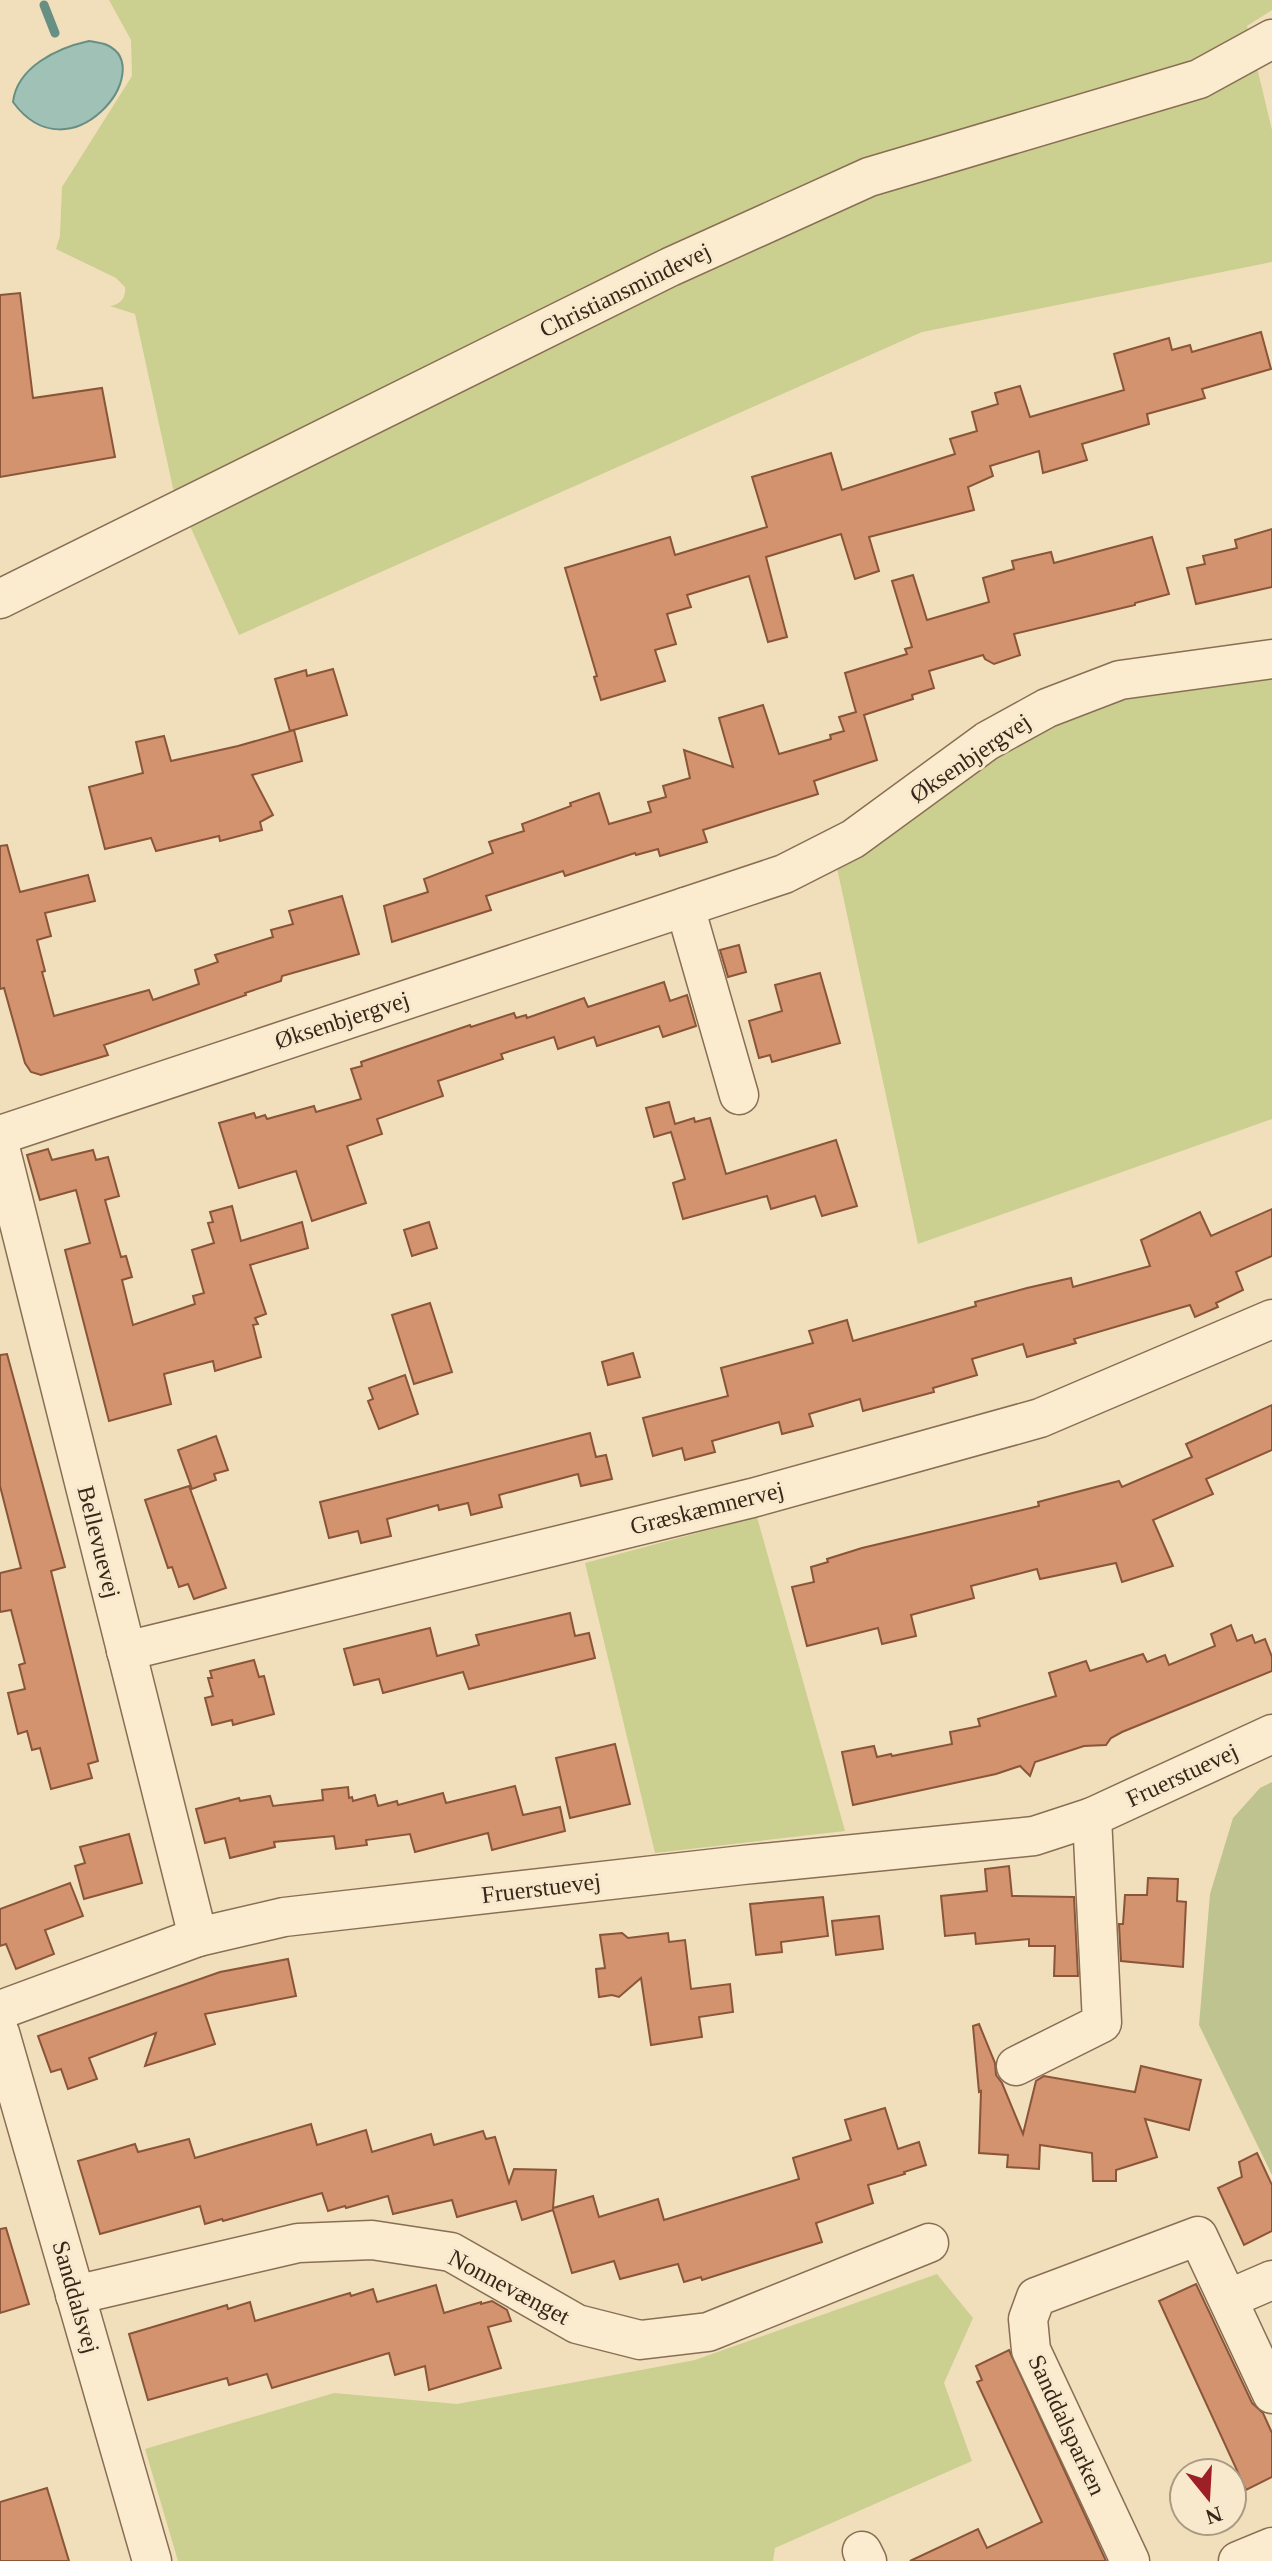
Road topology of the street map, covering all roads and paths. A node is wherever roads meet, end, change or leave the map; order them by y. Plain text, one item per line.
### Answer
1 (1272, 39) edge
2 (0, 599) edge
3 (1272, 659) edge
4 (685, 907) junction
5 (739, 1095) dead end
6 (0, 1135) edge
7 (0, 1147) edge
8 (1272, 1319) edge
9 (126, 1651) junction
10 (1272, 1734) edge
11 (1092, 1817) junction
12 (198, 1937) junction
13 (0, 2010) edge
14 (0, 2033) edge
15 (1016, 2066) dead end
16 (929, 2243) dead end
17 (1272, 2280) edge
18 (75, 2295) junction
19 (1228, 2299) junction
20 (1272, 2394) edge
21 (1272, 2547) edge
22 (152, 2561) edge
23 (1130, 2561) edge
24 (1238, 2561) edge

1 - 2 street, Christiansmindevej
3 - 4 street, Øksenbjergvej
4 - 5 street
4 - 6 street, Øksenbjergvej
7 - 9 street, Bellevuevej
8 - 9 street, Græskæmnervej
9 - 12 street, Bellevuevej
10 - 11 street, Fruerstuevej
11 - 12 street, Fruerstuevej
11 - 15 street
12 - 13 street, Fruerstuevej
14 - 18 street, Sanddalsvej
16 - 18 street, Nonnevænget
17 - 19 street
18 - 22 street, Sanddalsvej
19 - 20 street, Sanddalsparken
19 - 23 street, Sanddalsparken
21 - 24 street

